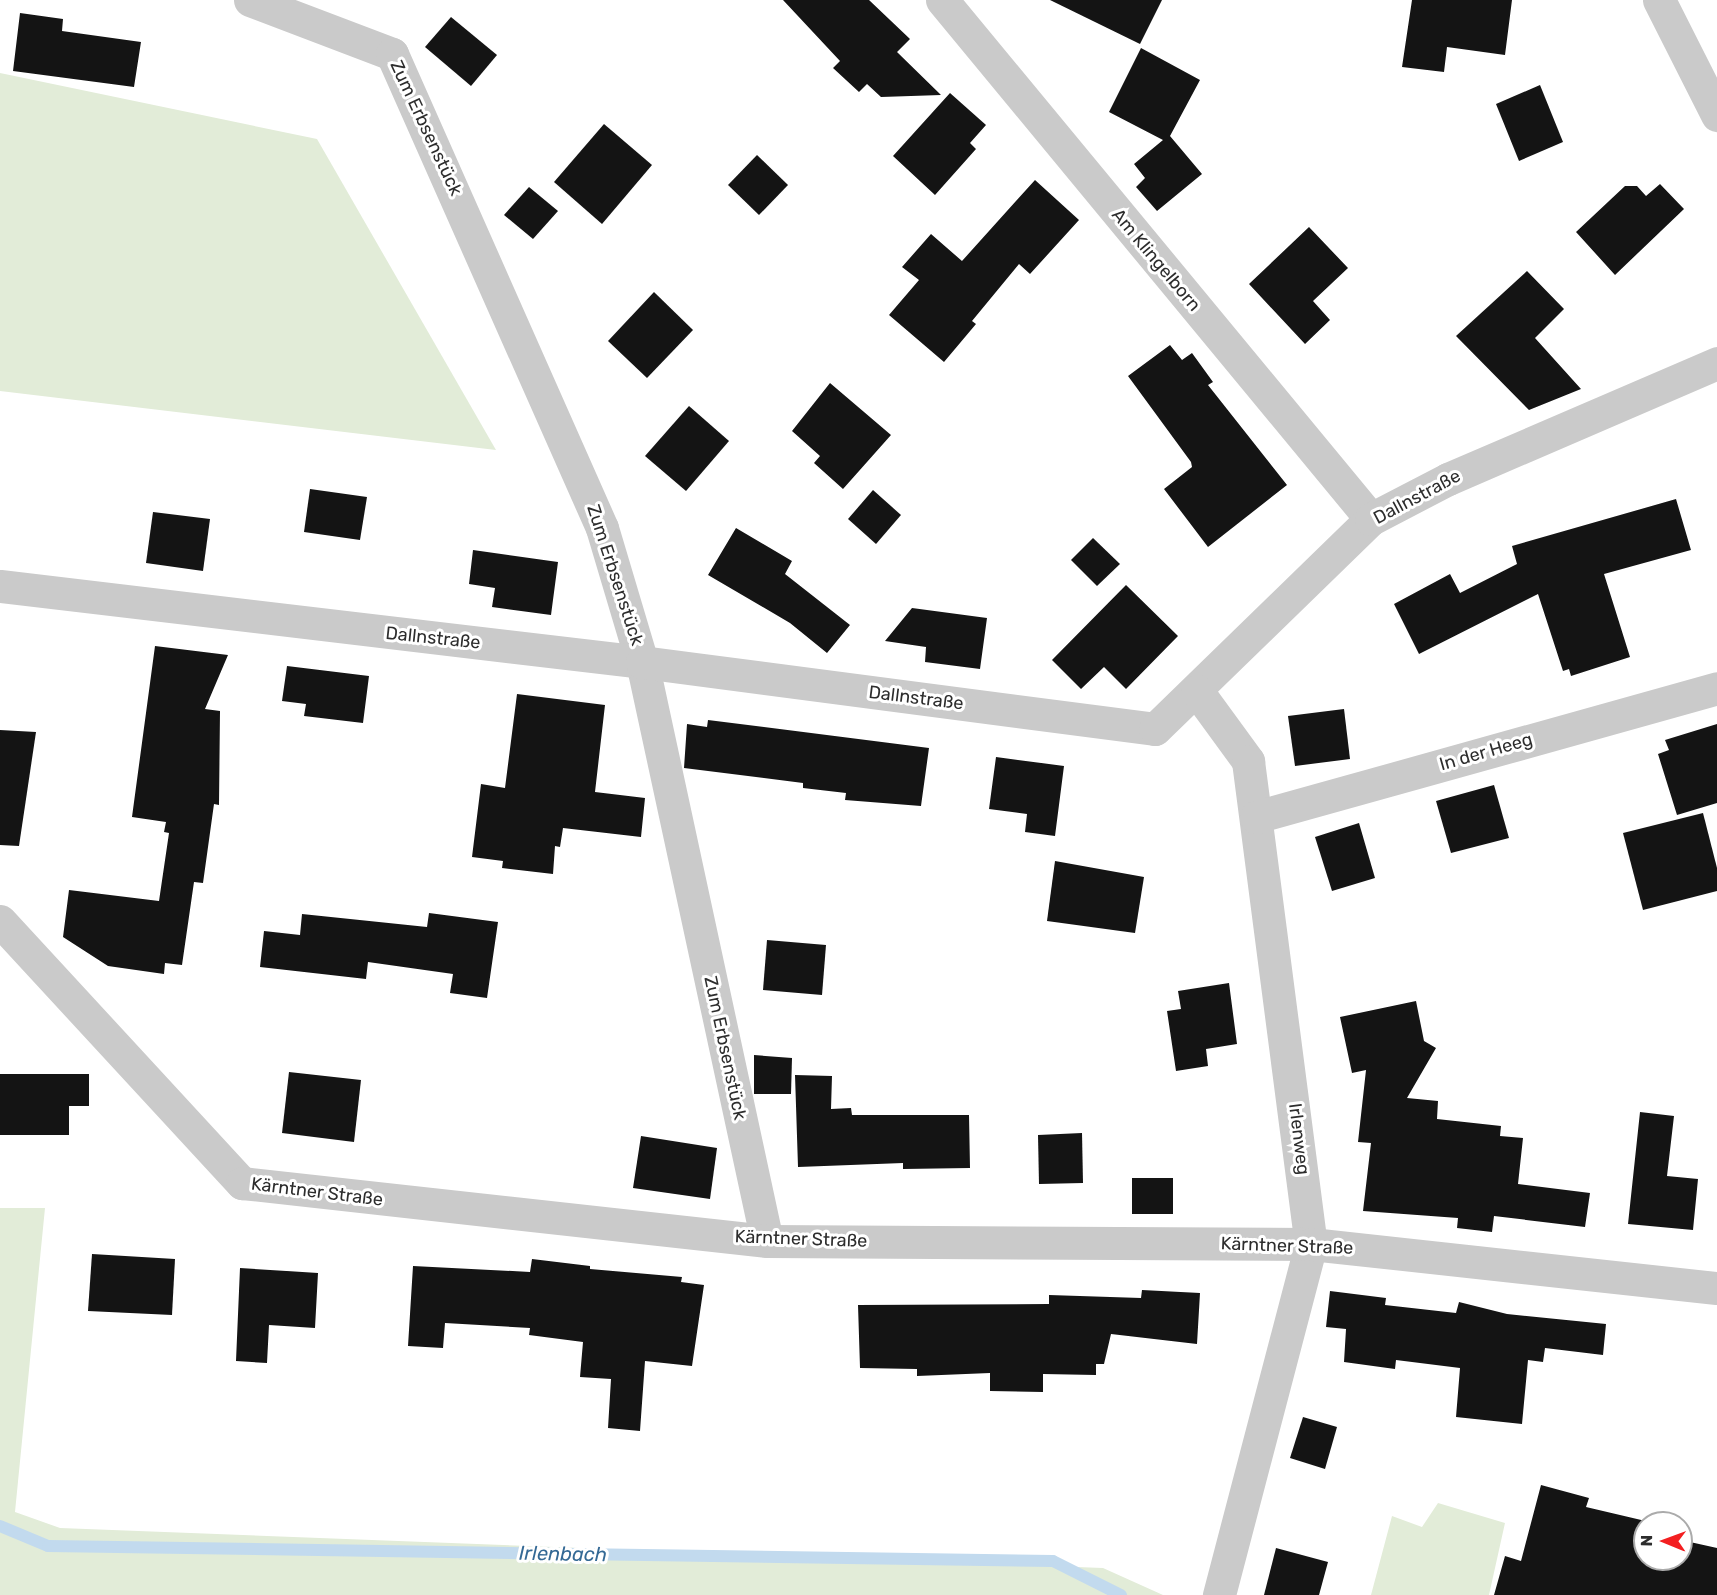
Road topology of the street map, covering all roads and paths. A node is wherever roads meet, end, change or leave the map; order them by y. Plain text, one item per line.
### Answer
1 (250, 0) edge
2 (942, 0) edge
3 (1659, 0) edge
4 (1717, 115) edge
5 (1717, 363) edge
6 (1371, 519) junction
7 (0, 586) edge
8 (642, 662) junction
9 (1717, 688) edge
10 (1197, 692) junction
11 (1256, 817) junction
12 (0, 921) edge
13 (767, 1241) junction
14 (1311, 1244) junction
15 (1717, 1288) edge
16 (1219, 1595) edge

1 - 8 street, Zum Erbsenstück
2 - 6 street, Am Klingelborn
3 - 4 street
5 - 6 street, Dallnstraße
6 - 10 street, Dallnstraße
7 - 8 street, Dallnstraße
8 - 10 street, Dallnstraße
8 - 13 street, Zum Erbsenstück
9 - 11 street, In der Heeg
10 - 11 street, Irlenweg
11 - 14 street, Irlenweg
12 - 13 street, Kärntner Straße
13 - 14 street, Kärntner Straße
14 - 15 street, Kärntner Straße
14 - 16 street, Irlenweg

